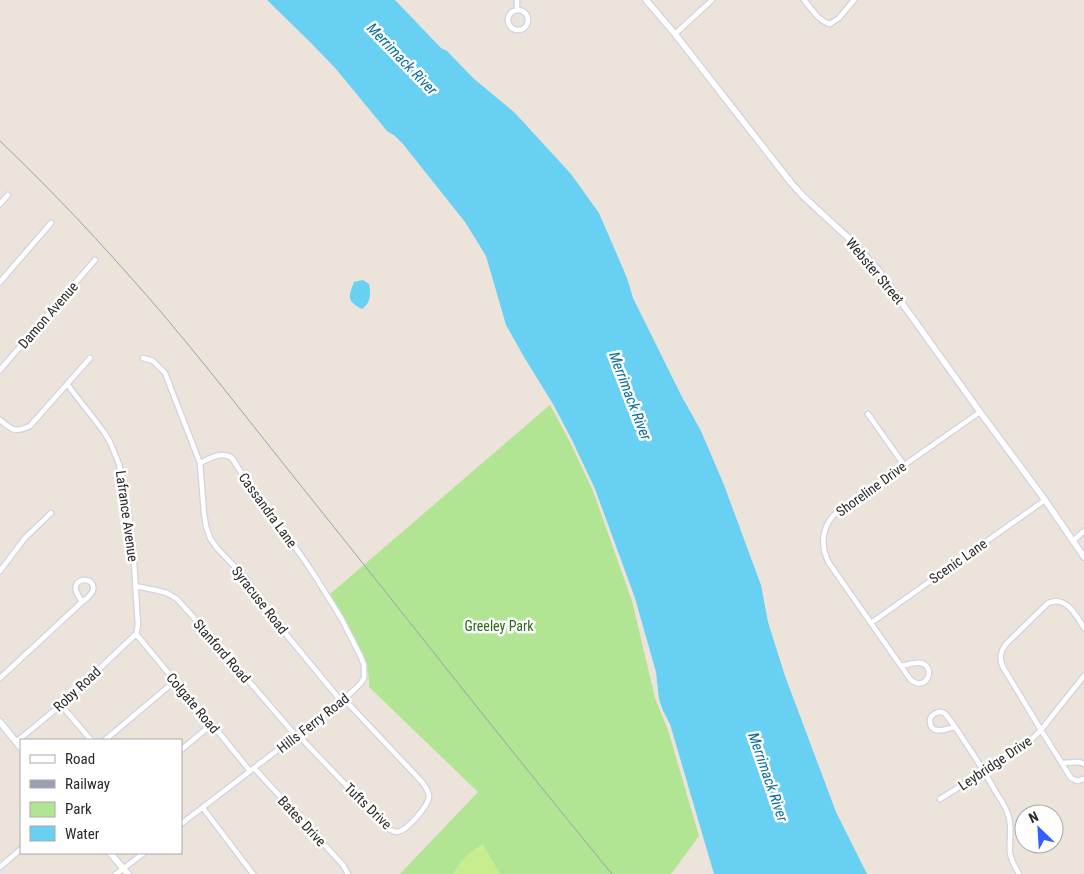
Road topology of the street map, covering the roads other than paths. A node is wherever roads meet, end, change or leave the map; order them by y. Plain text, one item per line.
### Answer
1 (517, 0) edge
2 (646, 0) edge
3 (712, 0) edge
4 (804, 0) edge
5 (854, 0) edge
6 (517, 10) junction
7 (676, 34) junction
8 (8, 195) dead end
9 (0, 204) edge
10 (51, 223) dead end
11 (95, 260) dead end
12 (0, 282) edge
13 (90, 358) dead end
14 (143, 358) dead end
15 (0, 370) edge
16 (67, 384) junction
17 (980, 412) junction
18 (868, 414) dead end
19 (0, 420) edge
20 (200, 463) junction
21 (904, 465) junction
22 (1044, 500) junction
23 (51, 513) dead end
24 (1084, 531) edge
25 (1073, 541) junction
26 (1084, 557) edge
27 (0, 571) edge
28 (135, 586) junction
29 (324, 590) joint
30 (82, 602) junction
31 (871, 623) junction
32 (1084, 628) edge
33 (136, 634) junction
34 (901, 666) junction
35 (1084, 676) edge
36 (0, 678) edge
37 (175, 681) junction
38 (342, 700) junction
39 (61, 704) junction
40 (0, 722) edge
41 (212, 724) junction
42 (954, 727) junction
43 (1040, 730) junction
44 (297, 735) junction
45 (90, 739) edge
46 (106, 739) edge
47 (16, 742) junction
48 (20, 747) edge
49 (182, 749) edge
50 (1062, 763) junction
51 (1084, 764) edge
52 (252, 770) junction
53 (984, 771) junction
54 (1084, 779) edge
55 (940, 799) dead end
56 (203, 808) junction
57 (182, 823) edge
58 (20, 850) edge
59 (111, 854) edge
60 (143, 854) edge
61 (0, 867) edge
62 (126, 871) edge
63 (116, 874) edge
64 (253, 874) edge
65 (348, 874) edge
66 (1018, 874) edge

1 - 6 street
2 - 7 main road, Webster Street
3 - 7 street
4 - 5 street
6 - 6 street
7 - 17 main road, Webster Street
8 - 9 street
10 - 12 street
11 - 15 street, Damon Avenue
13 - 16 street
14 - 20 street, Syracuse Road
16 - 19 street
16 - 28 street, Lafrance Avenue
17 - 21 street, Shoreline Drive
17 - 22 main road, Webster Street
18 - 21 street
20 - 29 street, Cassandra Lane
20 - 38 street, Syracuse Road
21 - 31 street, Shoreline Drive
22 - 25 main road, Webster Street
22 - 31 street, Scenic Lane
23 - 27 street
24 - 25 street
25 - 26 main road, Webster Street
28 - 33 street, Lafrance Avenue
28 - 44 street, Stanford Road
29 - 38 street, Hills Ferry Road
30 - 30 street
30 - 36 street
31 - 34 street, Shoreline Drive
32 - 43 street
33 - 37 street, Colgate Road
33 - 39 street, Roby Road
34 - 34 street, Shoreline Drive
35 - 43 street, Leybridge Drive
37 - 41 street, Colgate Road
37 - 46 street
38 - 44 street, Hills Ferry Road
38 - 44 street, Tufts Drive
39 - 45 street
39 - 47 street, Roby Road
40 - 47 main road
41 - 49 street
41 - 52 street, Colgate Road
42 - 42 street
42 - 53 street
43 - 50 street
43 - 53 street, Leybridge Drive
44 - 52 street, Hills Ferry Road
47 - 48 main road
50 - 51 street
50 - 54 street
52 - 56 street, Hills Ferry Road
52 - 65 street, Bates Drive
53 - 55 street, Leybridge Drive
53 - 66 street
56 - 57 street, Hills Ferry Road
56 - 64 street
58 - 61 street
59 - 62 main road
60 - 62 street
62 - 63 street

